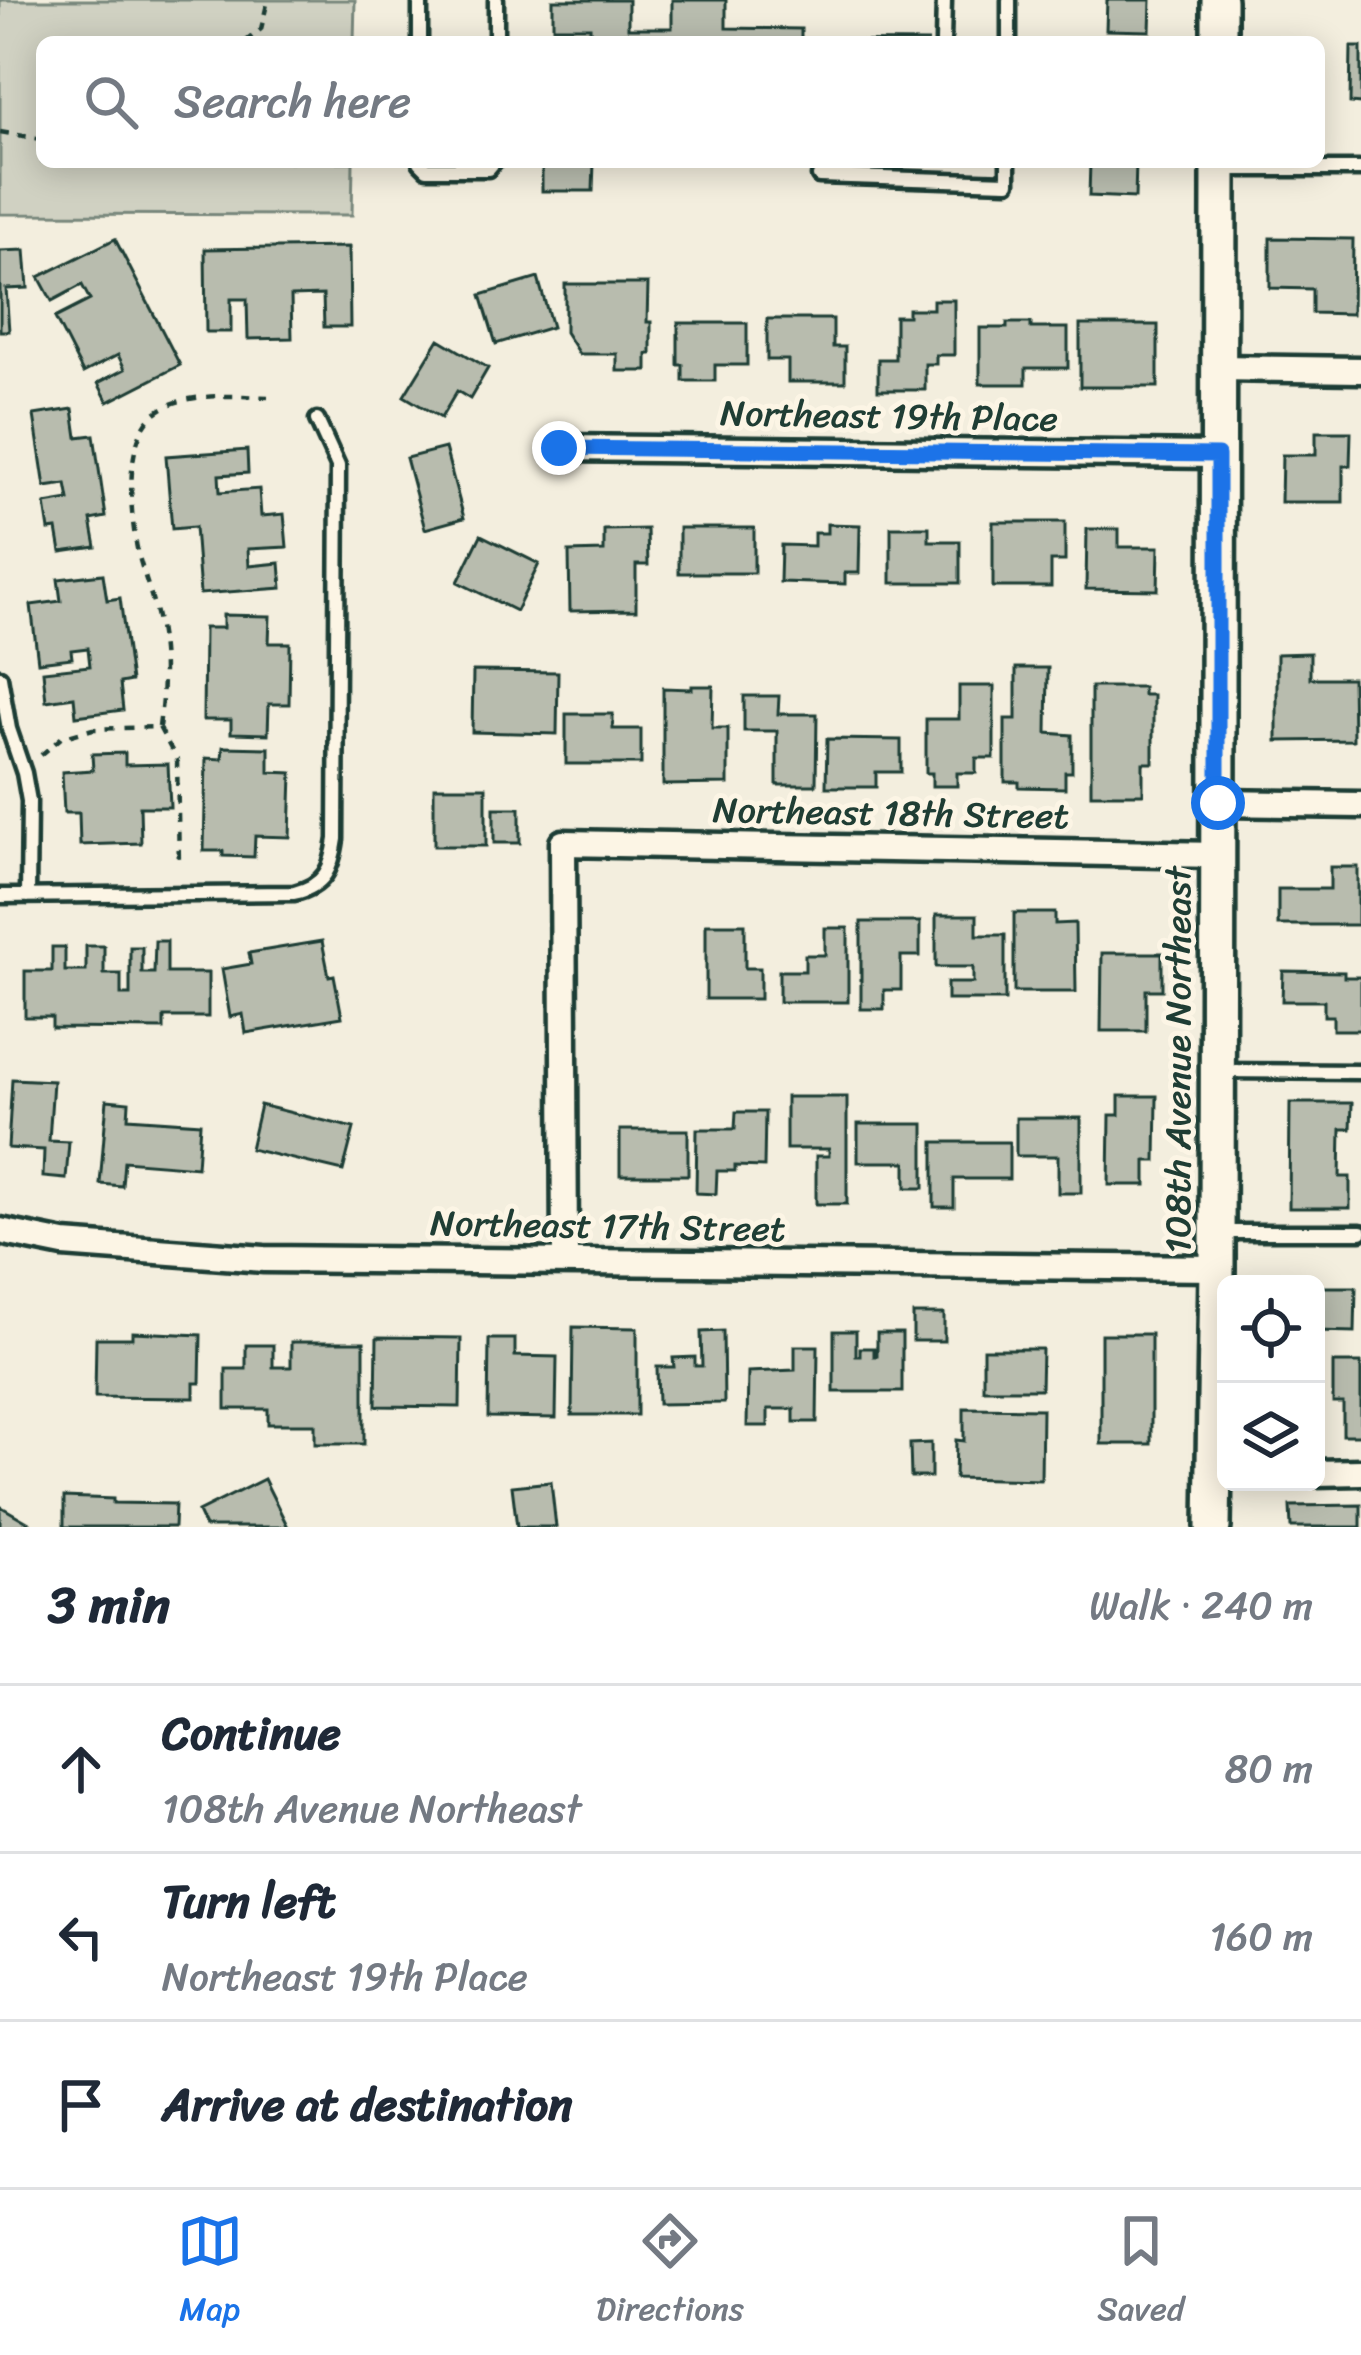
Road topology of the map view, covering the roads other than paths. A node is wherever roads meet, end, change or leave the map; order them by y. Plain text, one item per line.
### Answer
1 (420, 0) edge
2 (496, 0) edge
3 (944, 0) edge
4 (1009, 0) edge
5 (1219, 0) edge
6 (420, 36) edge
7 (496, 36) edge
8 (943, 36) edge
9 (1009, 36) edge
10 (1219, 36) edge
11 (426, 168) edge
12 (489, 168) edge
13 (943, 168) edge
14 (1008, 168) edge
15 (1219, 168) edge
16 (1314, 168) edge
17 (1361, 169) edge
18 (819, 176) dead end
19 (942, 180) junction
20 (1218, 368) junction
21 (1361, 370) edge
22 (317, 420) dead end
23 (559, 448) dead end
24 (1218, 455) junction
25 (0, 677) edge
26 (1218, 803) junction
27 (1361, 805) edge
28 (1218, 855) junction
29 (0, 896) edge
30 (28, 896) junction
31 (1217, 1071) junction
32 (1361, 1072) edge
33 (0, 1231) edge
34 (1216, 1232) junction
35 (1361, 1232) edge
36 (565, 1262) junction
37 (1216, 1268) junction
38 (1218, 1383) edge
39 (1361, 1472) edge
40 (1325, 1473) edge
41 (1218, 1491) edge
42 (1213, 1527) edge

1 - 6 lane
2 - 7 lane
3 - 8 lane
4 - 9 lane
5 - 10 main road
11 - 12 lane
13 - 19 lane
14 - 19 lane
15 - 20 main road, 108th Avenue Northeast
16 - 17 lane
18 - 19 lane
20 - 21 street
20 - 24 main road, 108th Avenue Northeast
22 - 30 lane
23 - 24 street, Northeast 19th Place
24 - 26 main road, 108th Avenue Northeast
25 - 30 lane
26 - 27 street
26 - 28 main road, 108th Avenue Northeast
28 - 31 main road, 108th Avenue Northeast
28 - 36 street, Northeast 18th Street
29 - 30 lane
31 - 32 lane
31 - 34 main road, 108th Avenue Northeast
33 - 36 street, Northeast 17th Street
34 - 35 lane
34 - 37 main road, 108th Avenue Northeast
36 - 37 street, Northeast 17th Street
37 - 38 main road, 108th Avenue Northeast
39 - 40 street
41 - 42 main road, 108th Avenue Northeast

